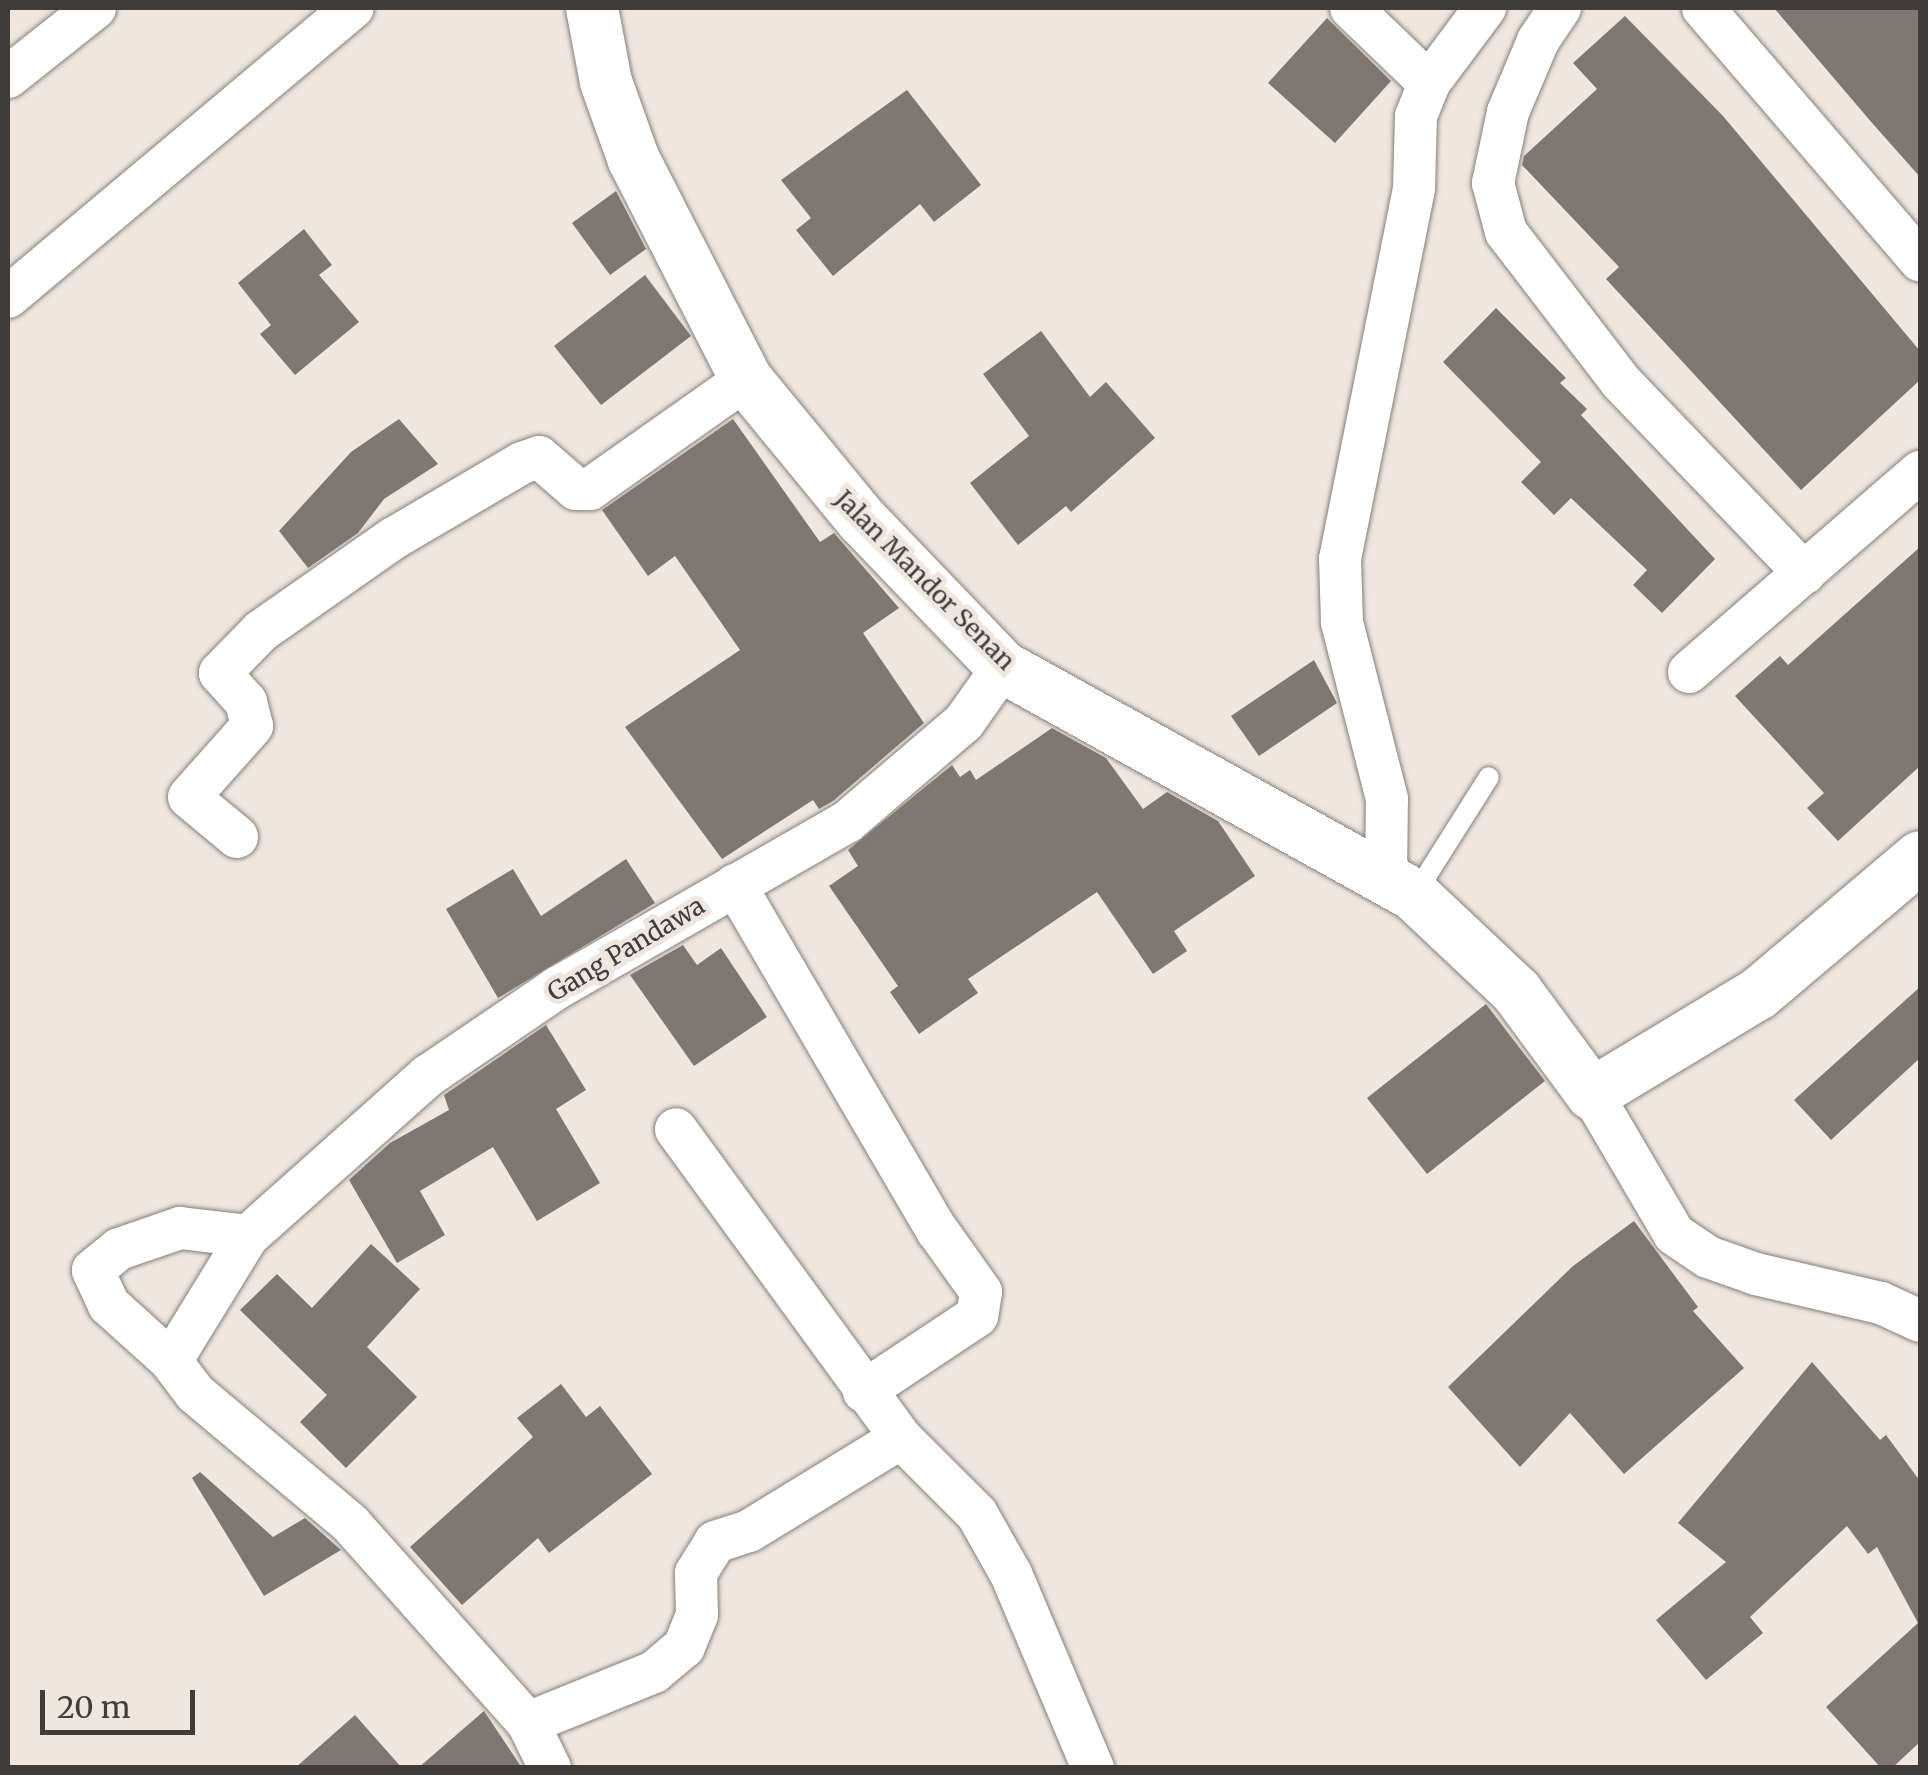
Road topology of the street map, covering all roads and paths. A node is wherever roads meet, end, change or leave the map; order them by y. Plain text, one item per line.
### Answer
1 (96, 8) edge
2 (353, 8) edge
3 (592, 8) edge
4 (1351, 8) edge
5 (1485, 8) edge
6 (1560, 8) edge
7 (1702, 8) edge
8 (8, 77) edge
9 (1429, 83) junction
10 (1920, 260) edge
11 (8, 297) edge
12 (746, 379) junction
13 (1920, 472) edge
14 (1804, 573) junction
15 (1003, 667) junction
16 (1690, 672) dead end
17 (1490, 778) dead end
18 (237, 837) dead end
19 (1920, 856) edge
20 (735, 884) junction
21 (1400, 886) junction
22 (1592, 1094) junction
23 (676, 1129) dead end
24 (248, 1236) junction
25 (1920, 1320) edge
26 (171, 1362) junction
27 (864, 1390) junction
28 (900, 1438) junction
29 (528, 1723) junction
30 (550, 1768) edge
31 (1093, 1768) edge

1 - 8 street
2 - 11 street
3 - 12 street, Jalan Mandor Senan
4 - 9 street
5 - 9 street
6 - 14 street
7 - 10 street
9 - 21 street
12 - 15 street, Jalan Mandor Senan
12 - 18 street
13 - 14 street
14 - 16 street
15 - 20 street, Gang Pandawa
15 - 21 street, Jalan Mandor Senan
17 - 21 lane
19 - 22 street
20 - 24 street, Gang Pandawa
20 - 27 street
21 - 22 street, Jalan Mandor Senan
22 - 25 street, Jalan Mandor Senan
23 - 27 street
24 - 26 street, Gang Pandawa
24 - 26 street
26 - 29 street
27 - 28 street
28 - 29 street
28 - 31 street
29 - 30 street

